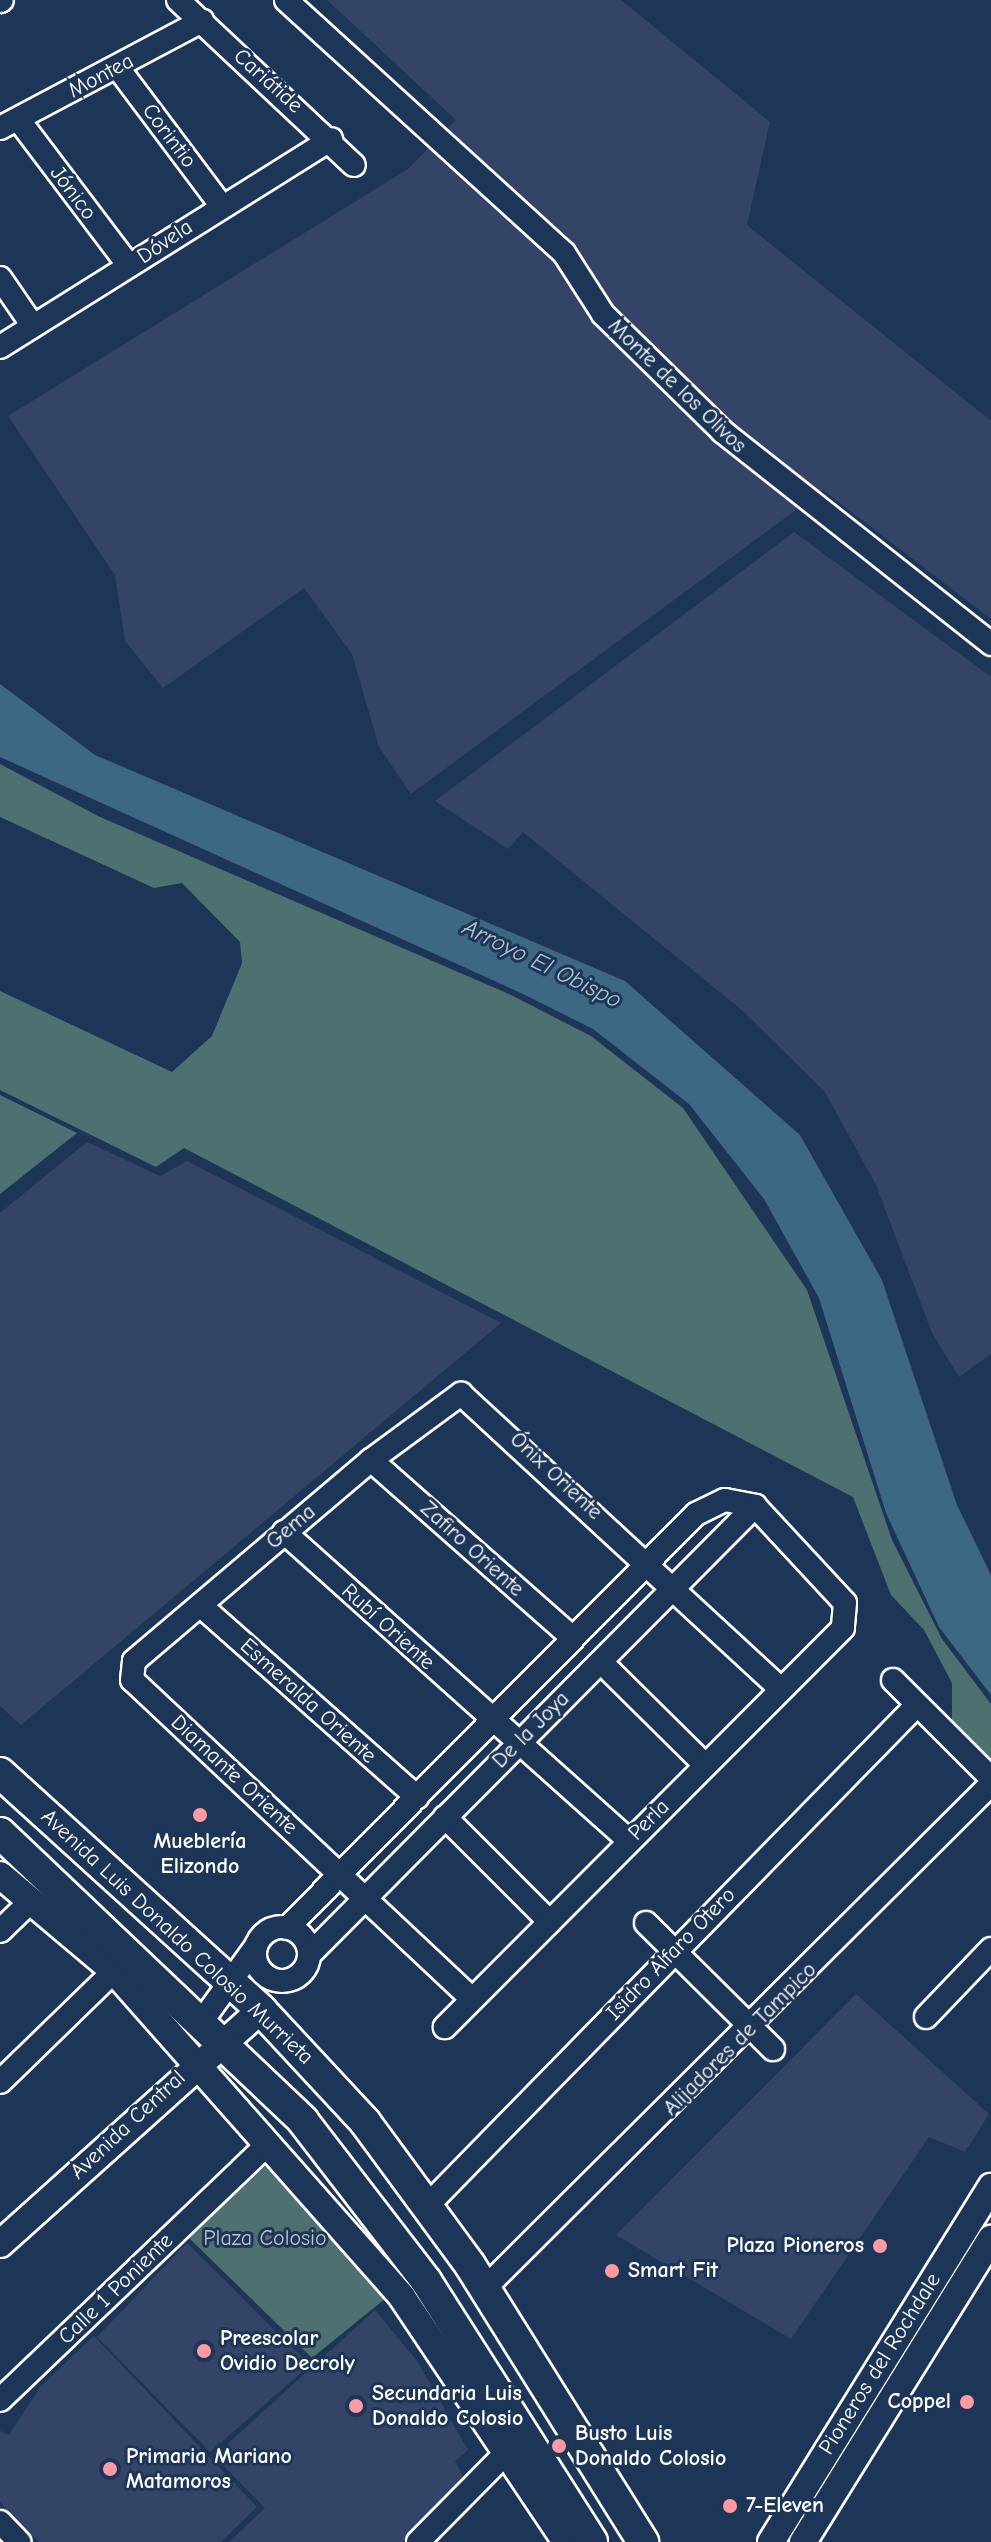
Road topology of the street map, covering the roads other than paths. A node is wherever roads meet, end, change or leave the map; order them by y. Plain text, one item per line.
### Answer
1 (178, 0) edge
2 (286, 0) edge
3 (202, 21) junction
4 (118, 68) junction
5 (9, 124) edge
6 (331, 139) junction
7 (354, 165) dead end
8 (220, 204) junction
9 (129, 266) junction
10 (0, 278) edge
11 (33, 326) junction
12 (0, 347) edge
13 (991, 644) edge
14 (461, 1394) joint
15 (371, 1460) junction
16 (755, 1506) junction
17 (284, 1532) junction
18 (648, 1562) junction
19 (675, 1586) junction
20 (200, 1605) junction
21 (573, 1638) junction
22 (601, 1662) junction
23 (130, 1672) joint
24 (893, 1680) dead end
25 (779, 1687) junction
26 (916, 1706) junction
27 (493, 1721) junction
28 (518, 1743) junction
29 (704, 1764) junction
30 (0, 1773) edge
31 (991, 1781) edge
32 (417, 1797) junction
33 (445, 1817) junction
34 (0, 1833) edge
35 (628, 1840) junction
36 (0, 1875) edge
37 (342, 1875) junction
38 (365, 1896) junction
39 (31, 1901) junction
40 (550, 1922) junction
41 (646, 1923) dead end
42 (287, 1928) junction
43 (0, 1931) edge
44 (256, 1946) junction
45 (991, 1949) edge
46 (673, 1951) junction
47 (309, 1955) junction
48 (114, 1971) junction
49 (229, 1980) junction
50 (287, 1980) junction
51 (472, 1999) junction
52 (261, 2010) junction
53 (926, 2017) dead end
54 (445, 2027) dead end
55 (752, 2028) junction
56 (212, 2031) junction
57 (773, 2049) dead end
58 (195, 2062) junction
59 (0, 2082) edge
60 (267, 2145) junction
61 (991, 2187) edge
62 (428, 2205) junction
63 (991, 2239) edge
64 (0, 2244) edge
65 (484, 2289) junction
66 (444, 2334) junction
67 (0, 2400) edge
68 (516, 2443) junction
69 (0, 2522) edge
70 (582, 2541) edge
71 (19, 2542) edge
72 (418, 2542) edge
73 (643, 2542) edge
74 (771, 2542) edge
75 (803, 2542) edge

1 - 3 street, Cariátide
2 - 13 street, Monte de los Olivos
3 - 4 street, Montea
3 - 6 street, Cariátide
4 - 5 street, Montea
4 - 8 street, Corintio
5 - 9 street, Jónico
6 - 7 street, Cariátide
6 - 8 street, Dóvela
8 - 9 street, Dóvela
9 - 11 street, Dóvela
10 - 11 street
11 - 12 street, Dóvela
14 - 15 street, Gema
14 - 18 street, Ónix Oriente
15 - 17 street, Gema
15 - 21 street, Zafiro Oriente
16 - 18 street, De la Joya
16 - 19 street, De la Joya
16 - 25 street, Perla
17 - 20 street, Gema
17 - 27 street, Rubí Oriente
18 - 19 street, Ónix Oriente
18 - 21 street, De la Joya
19 - 22 street, De la Joya
19 - 25 street, Ónix Oriente
20 - 23 street, Gema
20 - 32 street, Esmeralda Oriente
21 - 27 street, De la Joya
22 - 28 street, De la Joya
22 - 29 street
23 - 37 street, Diamante Oriente
24 - 26 street
25 - 29 street, Perla
26 - 31 street
26 - 46 street, Isidro Alfaro Otero
27 - 28 street, Rubí Oriente
27 - 32 street, De la Joya
28 - 33 street, De la Joya
28 - 35 street, Rubí Oriente
29 - 35 street, Perla
30 - 49 main road, Avenida Luis Donaldo Colosio Murrieta
31 - 55 street, Alijadores de Tampico
32 - 37 street, De la Joya
33 - 38 street, De la Joya
33 - 40 street
34 - 56 main road, Avenida Luis Donaldo Colosio Murrieta
35 - 40 street, Perla
36 - 39 street
37 - 38 street, Diamante Oriente
37 - 42 street, De la Joya
38 - 47 street, De la Joya
38 - 51 street, Diamante Oriente
39 - 43 street
39 - 48 street
40 - 51 street, Perla
41 - 46 street
42 - 44 street, De la Joya
42 - 47 street
44 - 49 street, De la Joya
44 - 50 street
45 - 53 street
46 - 55 street
46 - 62 street, Isidro Alfaro Otero
47 - 50 street, De la Joya
48 - 58 street
48 - 59 street
49 - 52 main road, Avenida Luis Donaldo Colosio Murrieta
49 - 56 street, De la Joya
50 - 52 street, De la Joya
51 - 54 street, Perla
52 - 56 street, Avenida Central
52 - 62 main road, Avenida Luis Donaldo Colosio Murrieta
55 - 57 street
55 - 65 street, Alijadores de Tampico
56 - 58 street, Avenida Central
56 - 66 main road, Avenida Luis Donaldo Colosio Murrieta
58 - 60 street
58 - 64 street, Avenida Central
60 - 66 street
60 - 67 street, Calle 1 Poniente
61 - 74 street, Pioneros del Rochdale
62 - 65 main road, Avenida Luis Donaldo Colosio Murrieta
63 - 75 street, Pioneros del Rochdale
65 - 73 main road, Avenida Luis Donaldo Colosio Murrieta
66 - 68 main road, Avenida Luis Donaldo Colosio Murrieta
68 - 70 main road, Avenida Luis Donaldo Colosio Murrieta
68 - 72 street
69 - 71 street

